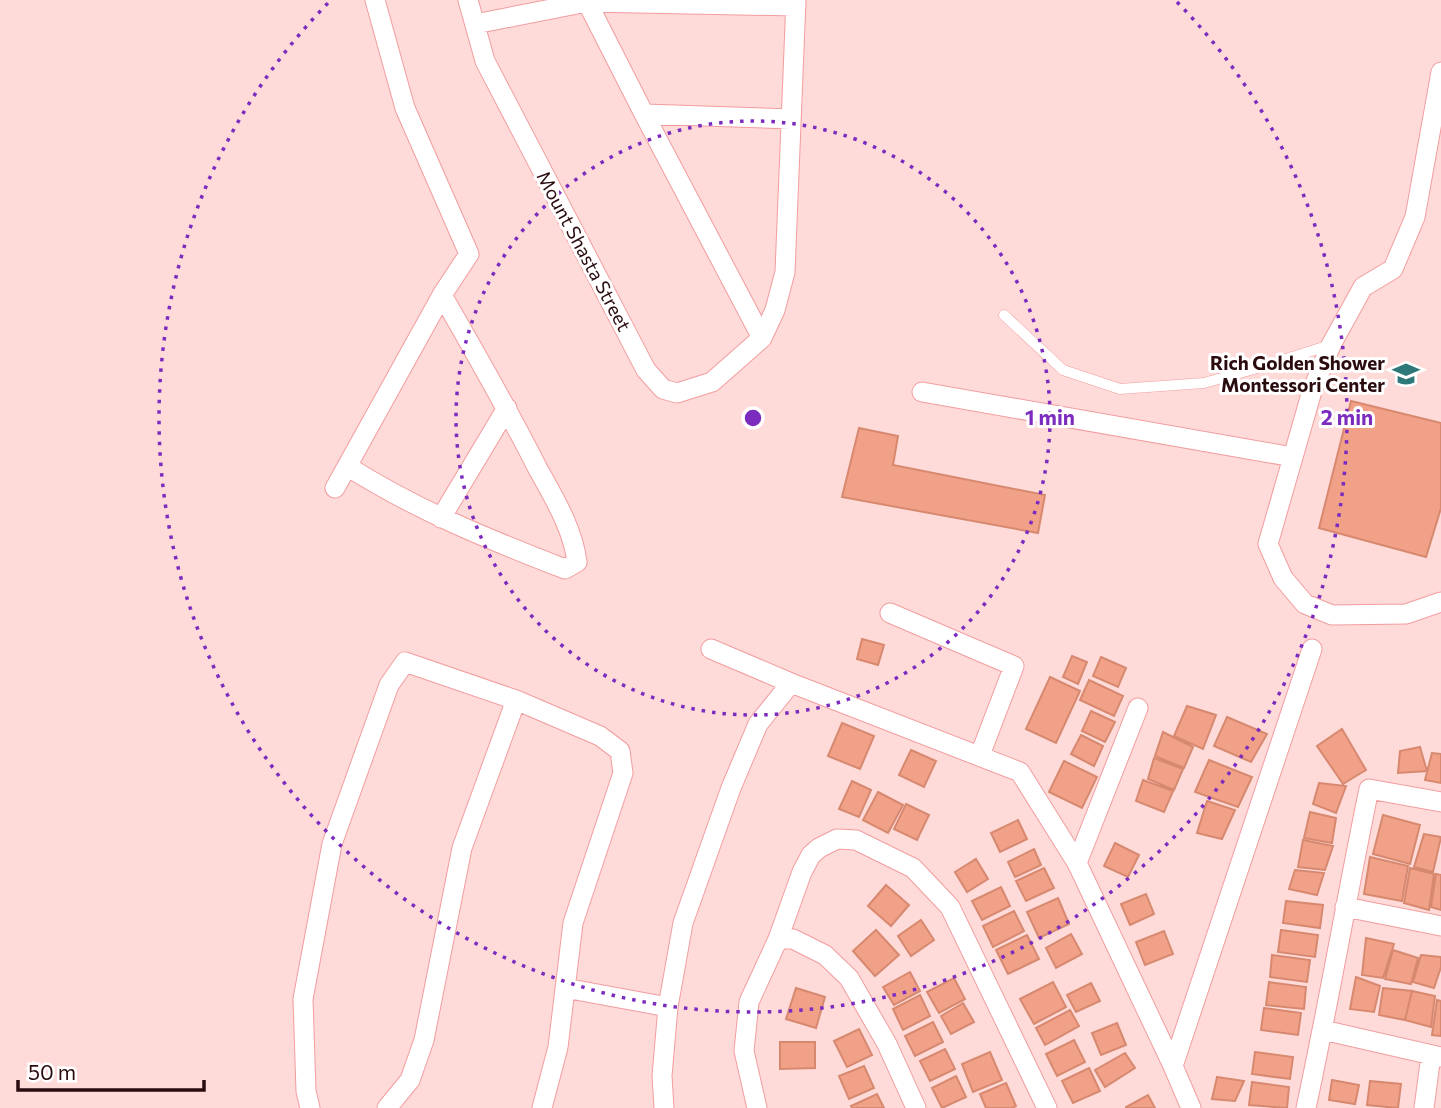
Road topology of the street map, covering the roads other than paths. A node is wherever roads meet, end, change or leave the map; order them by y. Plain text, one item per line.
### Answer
1 (375, 0) edge
2 (468, 0) edge
3 (587, 2) edge
4 (796, 3) edge
5 (475, 24) junction
6 (1441, 72) edge
7 (644, 114) junction
8 (791, 119) junction
9 (442, 295) junction
10 (1004, 314) dead end
11 (762, 338) junction
12 (1331, 345) junction
13 (922, 392) dead end
14 (507, 408) junction
15 (1293, 457) junction
16 (347, 467) junction
17 (335, 488) dead end
18 (441, 519) junction
19 (1441, 602) edge
20 (890, 613) dead end
21 (711, 649) dead end
22 (1312, 649) dead end
23 (791, 683) junction
24 (516, 700) junction
25 (1138, 708) dead end
26 (980, 755) junction
27 (1441, 802) edge
28 (1077, 863) junction
29 (1345, 907) junction
30 (1441, 926) edge
31 (778, 939) junction
32 (565, 988) junction
33 (668, 1007) junction
34 (1323, 1030) junction
35 (1436, 1056) edge
36 (1173, 1066) junction
37 (310, 1108) edge
38 (387, 1108) edge
39 (542, 1108) edge
40 (664, 1108) edge
41 (757, 1108) edge
42 (916, 1108) edge
43 (1047, 1108) edge
44 (1191, 1108) edge
45 (1307, 1108) edge
46 (1424, 1108) edge

1 - 9 street
2 - 5 street, Mount Shasta Street
3 - 4 street
3 - 5 street
3 - 7 street
4 - 8 street
5 - 11 street, Mount Shasta Street
6 - 12 street
7 - 8 street
7 - 11 street
8 - 11 street
9 - 14 street
9 - 16 street
10 - 12 lane
12 - 15 street
13 - 15 street
14 - 18 street
14 - 18 street
15 - 19 street
16 - 17 street
16 - 18 street
20 - 26 street
21 - 23 street
22 - 36 street
23 - 26 street
23 - 33 street
24 - 32 street
24 - 37 street
24 - 38 street
25 - 28 street
26 - 28 street
27 - 29 street
28 - 36 street
29 - 30 street
29 - 34 street
31 - 41 street
31 - 42 street
31 - 43 street
32 - 33 street
32 - 39 street
33 - 40 street
34 - 35 street
34 - 45 street
35 - 46 street
36 - 44 street

